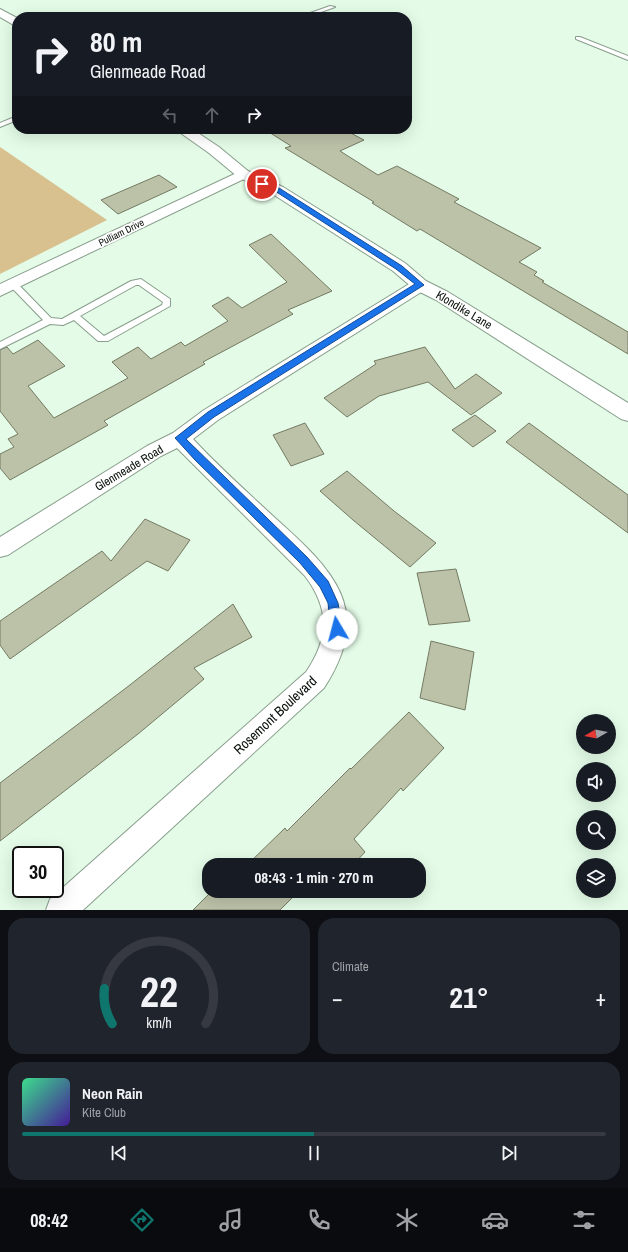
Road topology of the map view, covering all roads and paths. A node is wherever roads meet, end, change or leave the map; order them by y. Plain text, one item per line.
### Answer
1 (332, 7) dead end
2 (0, 12) edge
3 (317, 12) edge
4 (12, 20) edge
5 (578, 38) dead end
6 (628, 58) edge
7 (12, 120) edge
8 (0, 125) edge
9 (190, 134) edge
10 (242, 174) junction
11 (420, 285) junction
12 (7, 287) edge
13 (75, 316) junction
14 (49, 321) junction
15 (0, 346) edge
16 (628, 413) edge
17 (180, 438) junction
18 (0, 548) edge
19 (61, 910) edge

1 - 3 lane
2 - 4 street
5 - 6 lane
7 - 8 lane
9 - 10 street, Klondike Lane
10 - 11 street, Klondike Lane
10 - 12 street, Pulliam Drive
11 - 16 street, Klondike Lane
11 - 17 street, Glenmeade Road
12 - 14 lane
13 - 13 lane
13 - 14 lane
14 - 15 lane
17 - 18 street, Glenmeade Road
17 - 19 street, Rosemont Boulevard

